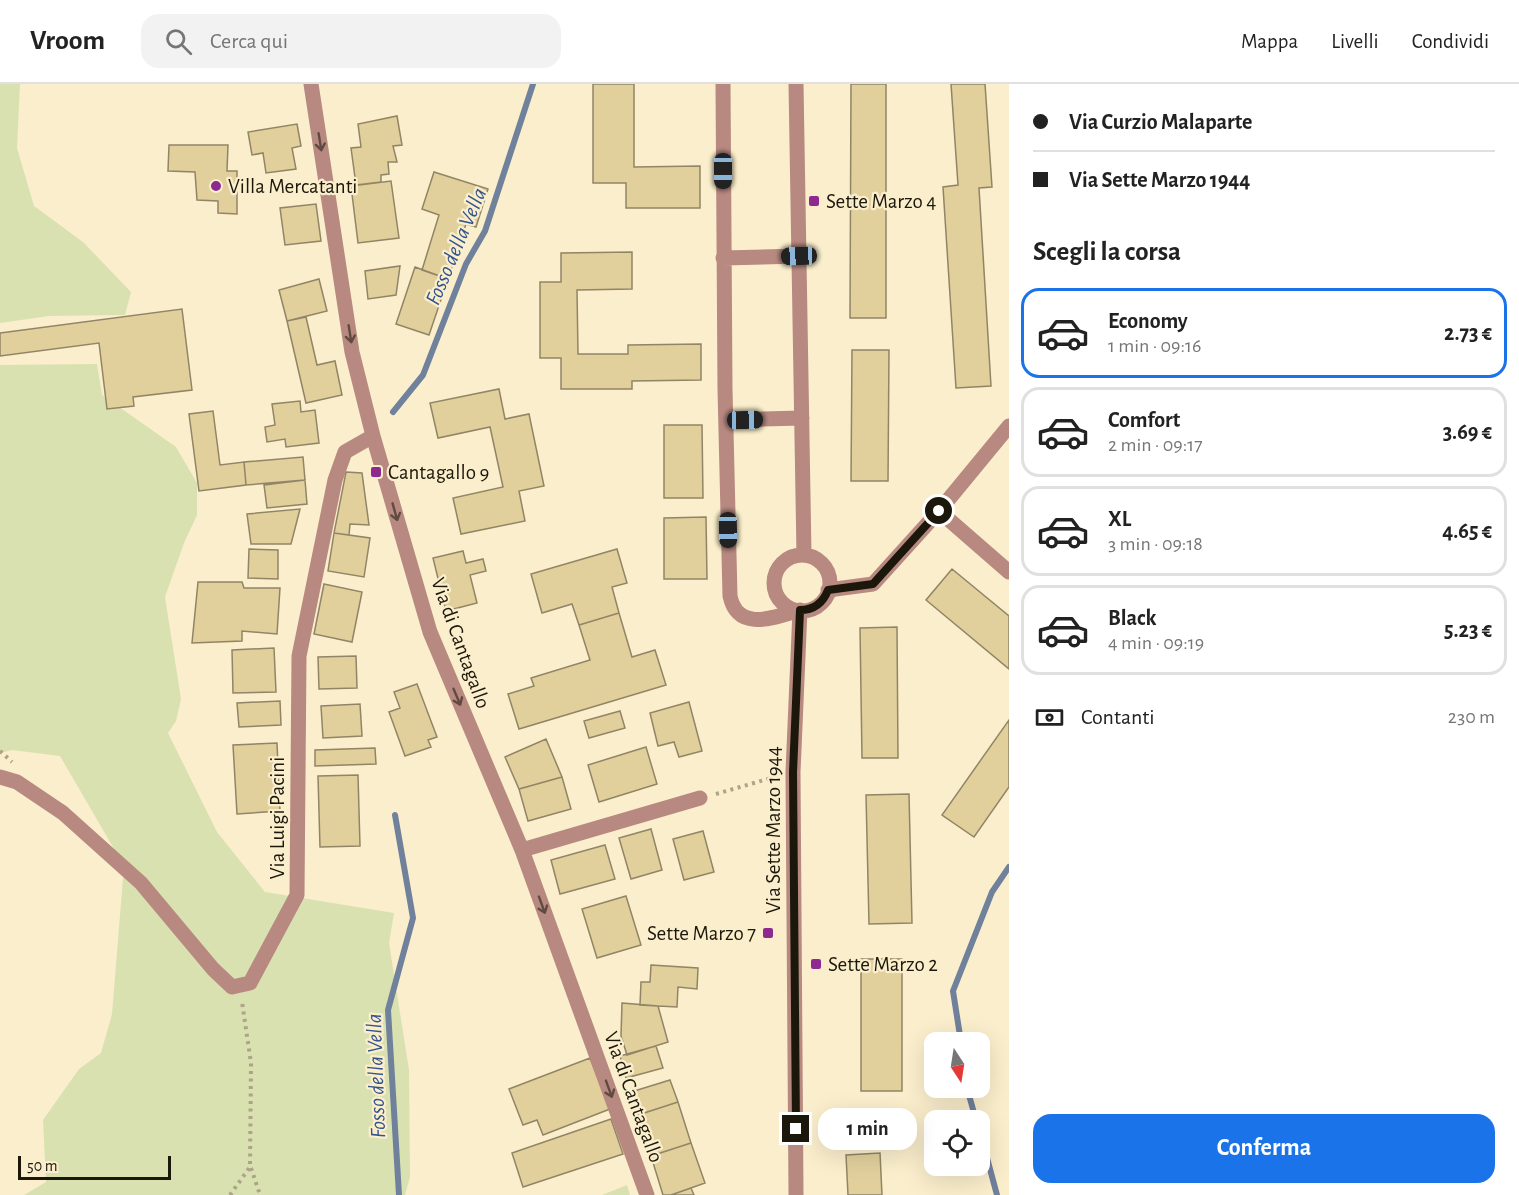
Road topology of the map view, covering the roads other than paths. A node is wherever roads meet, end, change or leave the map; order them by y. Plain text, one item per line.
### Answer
1 (311, 84) edge
2 (723, 84) edge
3 (796, 84) edge
4 (799, 256) junction
5 (723, 258) junction
6 (802, 418) junction
7 (726, 420) junction
8 (1009, 426) edge
9 (373, 436) junction
10 (939, 511) junction
11 (804, 555) junction
12 (1009, 572) edge
13 (828, 590) junction
14 (800, 610) junction
15 (0, 777) edge
16 (700, 798) road end
17 (522, 850) junction
18 (647, 1195) edge
19 (796, 1195) edge

1 -> 9 street, Via di Cantagallo
2 - 5 street
3 - 4 street
4 - 5 street
4 - 6 street
5 - 7 street
6 - 7 street
6 - 11 street
7 - 14 street
8 - 10 street
9 - 15 street, Via Luigi Pacini
9 -> 17 street, Via di Cantagallo
10 - 12 street
10 - 13 street
11 - 13 street
11 - 14 street
13 - 14 street
14 - 19 street, Via Sette Marzo 1944
16 - 17 street
17 -> 18 street, Via di Cantagallo

